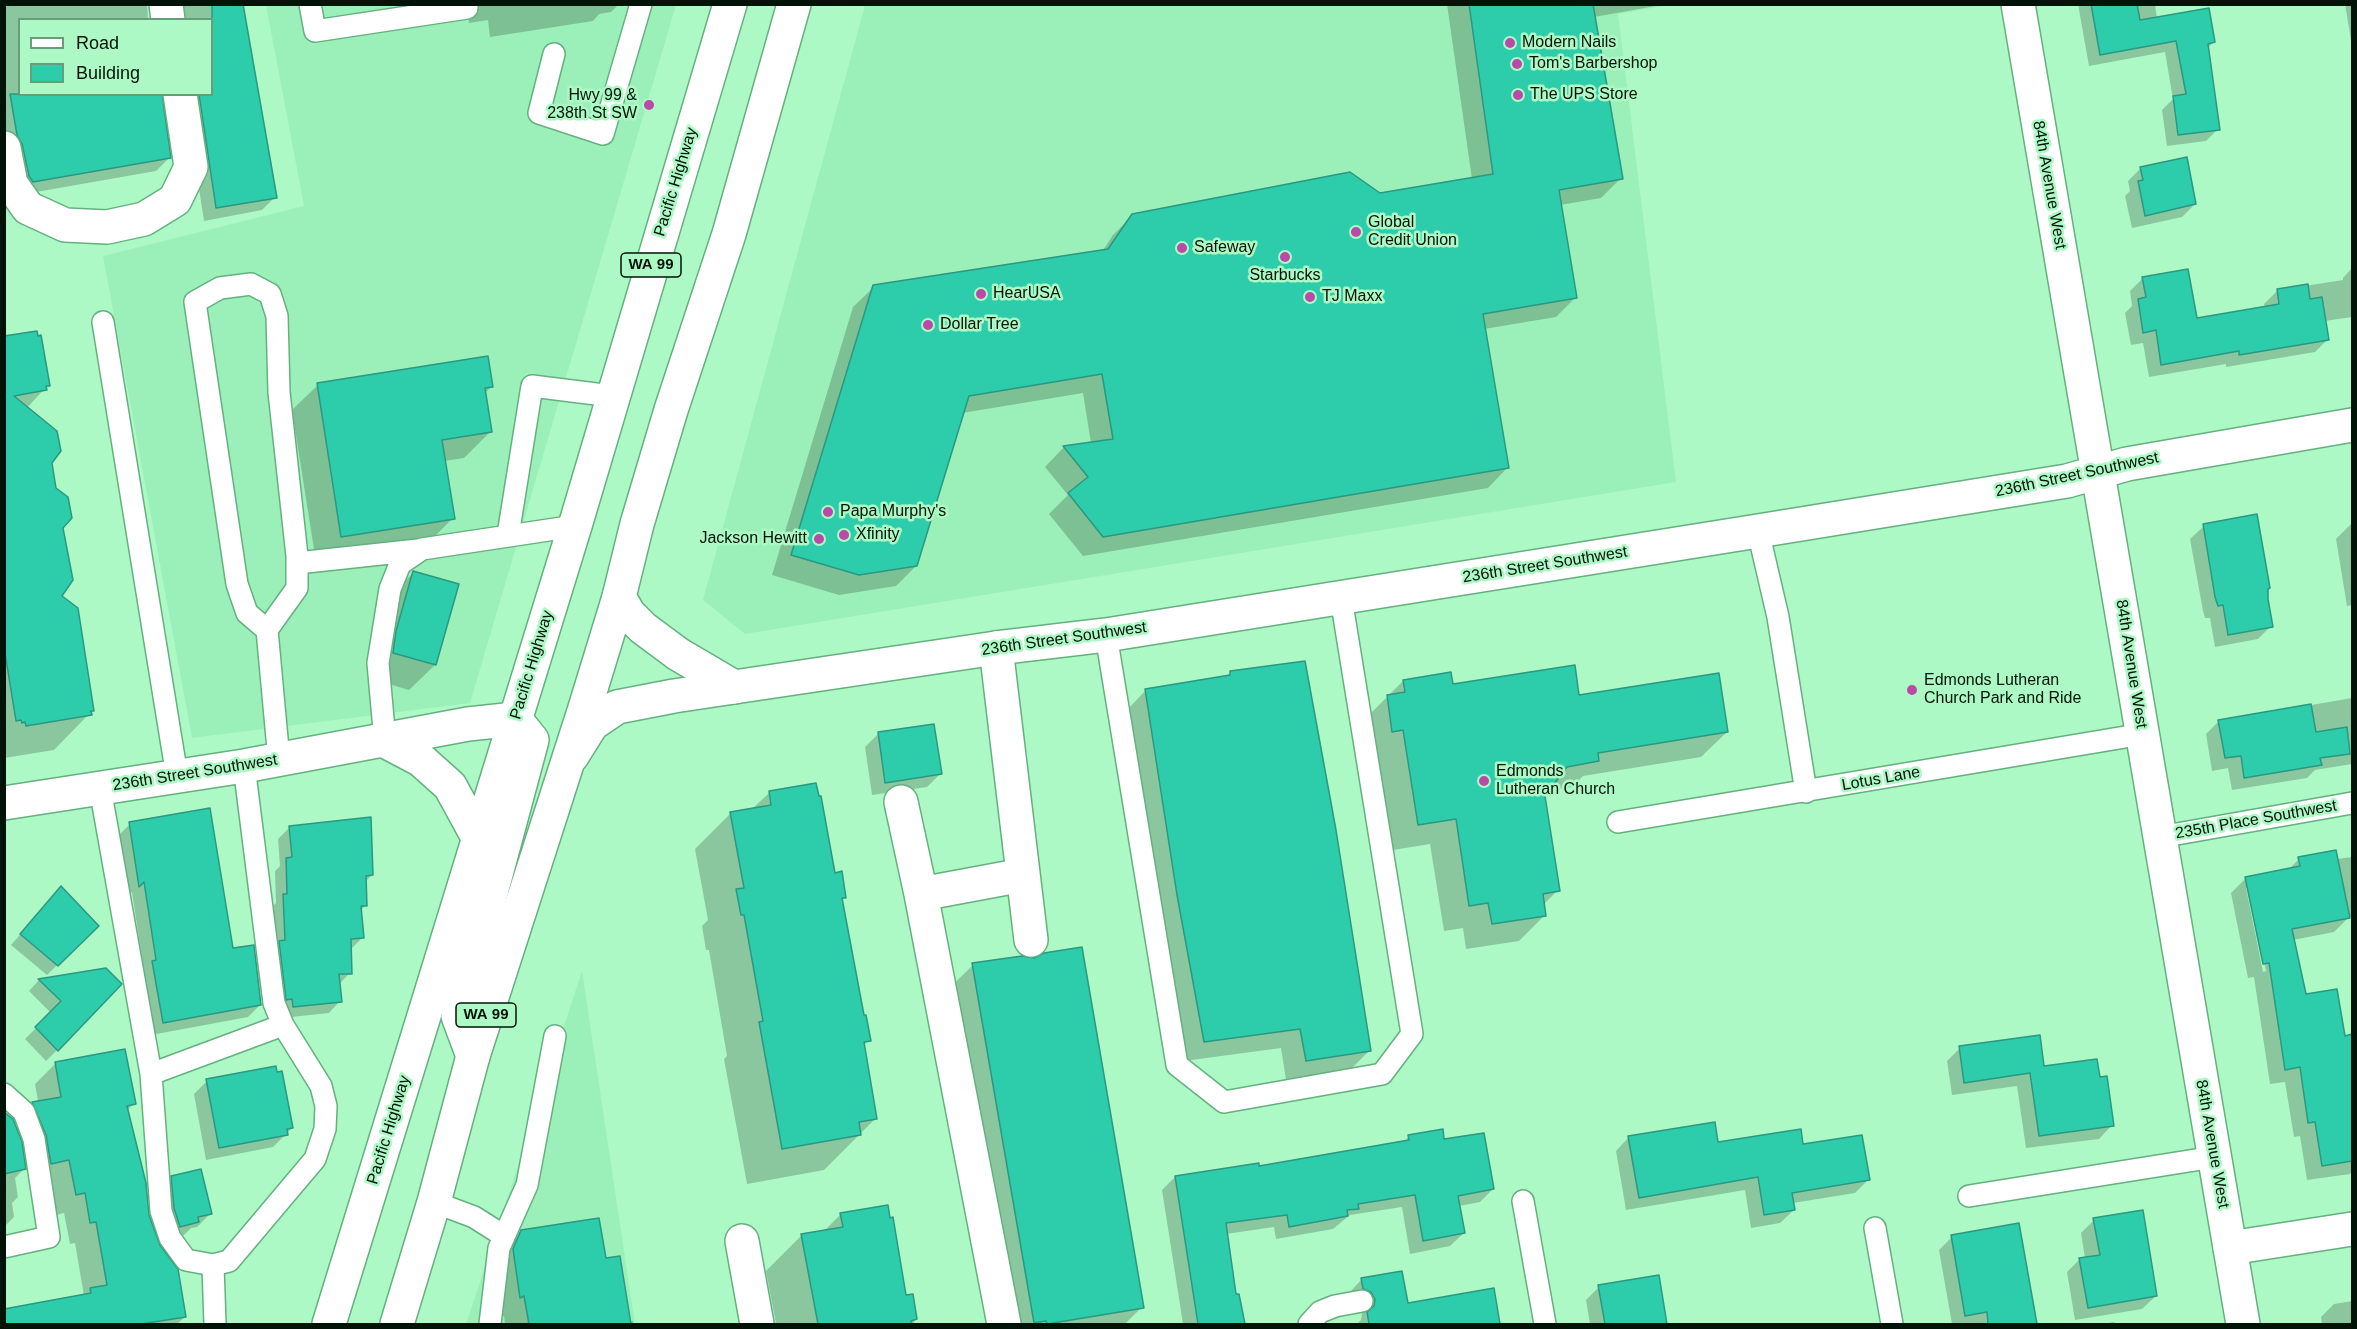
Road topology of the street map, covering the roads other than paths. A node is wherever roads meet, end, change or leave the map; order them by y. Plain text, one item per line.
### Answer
1 (310, 4) edge
2 (466, 4) edge
3 (642, 4) edge
4 (730, 4) edge
5 (794, 4) edge
6 (2018, 4) edge
7 (554, 54) dead end
8 (180, 96) edge
9 (4, 148) edge
10 (103, 322) dead end
11 (612, 396) junction
12 (2352, 425) edge
13 (2099, 472) junction
14 (575, 526) junction
15 (1758, 531) junction
16 (508, 535) junction
17 (422, 549) junction
18 (297, 563) junction
19 (619, 597) junction
20 (1341, 598) junction
21 (267, 630) junction
22 (1106, 635) junction
23 (996, 648) junction
24 (734, 687) junction
25 (515, 719) junction
26 (2143, 734) junction
27 (385, 741) junction
28 (279, 760) junction
29 (244, 766) junction
30 (564, 767) junction
31 (177, 776) junction
32 (100, 788) junction
33 (1806, 792) junction
34 (901, 802) dead end
35 (4, 803) edge
36 (2352, 803) edge
37 (1618, 822) dead end
38 (2160, 837) junction
39 (478, 839) junction
40 (1023, 875) junction
41 (921, 894) junction
42 (1031, 940) dead end
43 (283, 1025) junction
44 (555, 1036) dead end
45 (472, 1056) junction
46 (151, 1074) junction
47 (4, 1094) edge
48 (2214, 1157) junction
49 (1969, 1196) dead end
50 (1523, 1201) dead end
51 (434, 1202) junction
52 (1875, 1228) dead end
53 (2352, 1229) edge
54 (504, 1236) junction
55 (742, 1241) dead end
56 (4, 1247) edge
57 (2230, 1248) junction
58 (213, 1265) junction
59 (1362, 1301) dead end
60 (214, 1324) edge
61 (329, 1324) edge
62 (397, 1324) edge
63 (490, 1324) edge
64 (757, 1324) edge
65 (1004, 1324) edge
66 (1309, 1324) edge
67 (1545, 1324) edge
68 (1892, 1324) edge
69 (2243, 1324) edge

1 - 2 lane
3 - 7 lane
4 - 11 main road, Pacific Highway / WA 99
5 - 19 main road, WA 99
6 - 13 main road, 84th Avenue West
8 - 9 main road
10 - 31 lane
11 - 14 main road, Pacific Highway / WA 99
11 - 16 lane
12 - 13 main road, 236th Street Southwest
13 - 15 main road, 236th Street Southwest
13 - 26 main road, 84th Avenue West
14 - 16 lane
14 - 25 main road, Pacific Highway / WA 99
15 - 20 main road, 236th Street Southwest
15 - 33 lane
16 - 17 lane
17 - 18 lane
17 - 27 lane
18 - 21 lane
18 - 21 lane
19 - 24 main road
19 - 30 main road, WA 99
20 - 22 main road, 236th Street Southwest
20 - 22 lane
21 - 28 lane
22 - 23 main road, 236th Street Southwest
23 - 24 main road, 236th Street Southwest
23 - 40 main road
24 - 30 main road, 236th Street Southwest
25 - 27 main road, 236th Street Southwest
25 - 39 main road, Pacific Highway / WA 99
25 - 45 main road
26 - 33 lane, Lotus Lane
26 - 38 main road, 84th Avenue West
27 - 28 main road, 236th Street Southwest
27 - 39 main road
28 - 29 main road, 236th Street Southwest
29 - 31 main road, 236th Street Southwest
29 - 43 lane
30 - 45 main road, WA 99
31 - 32 main road, 236th Street Southwest
32 - 35 main road, 236th Street Southwest
32 - 46 lane
33 - 37 lane, Lotus Lane
34 - 41 main road
36 - 38 lane, 235th Place Southwest
38 - 48 main road, 84th Avenue West
39 - 61 main road, Pacific Highway / WA 99
40 - 41 main road
40 - 42 main road
41 - 65 main road
43 - 46 lane
43 - 58 lane
44 - 54 lane
45 - 51 main road, WA 99
46 - 58 lane
47 - 56 lane
48 - 49 lane
48 - 57 main road, 84th Avenue West
50 - 67 lane
51 - 54 lane
51 - 62 main road, WA 99
52 - 68 lane
53 - 57 main road
54 - 63 lane
55 - 64 main road
57 - 69 main road, 84th Avenue West
58 - 60 lane
59 - 66 lane

